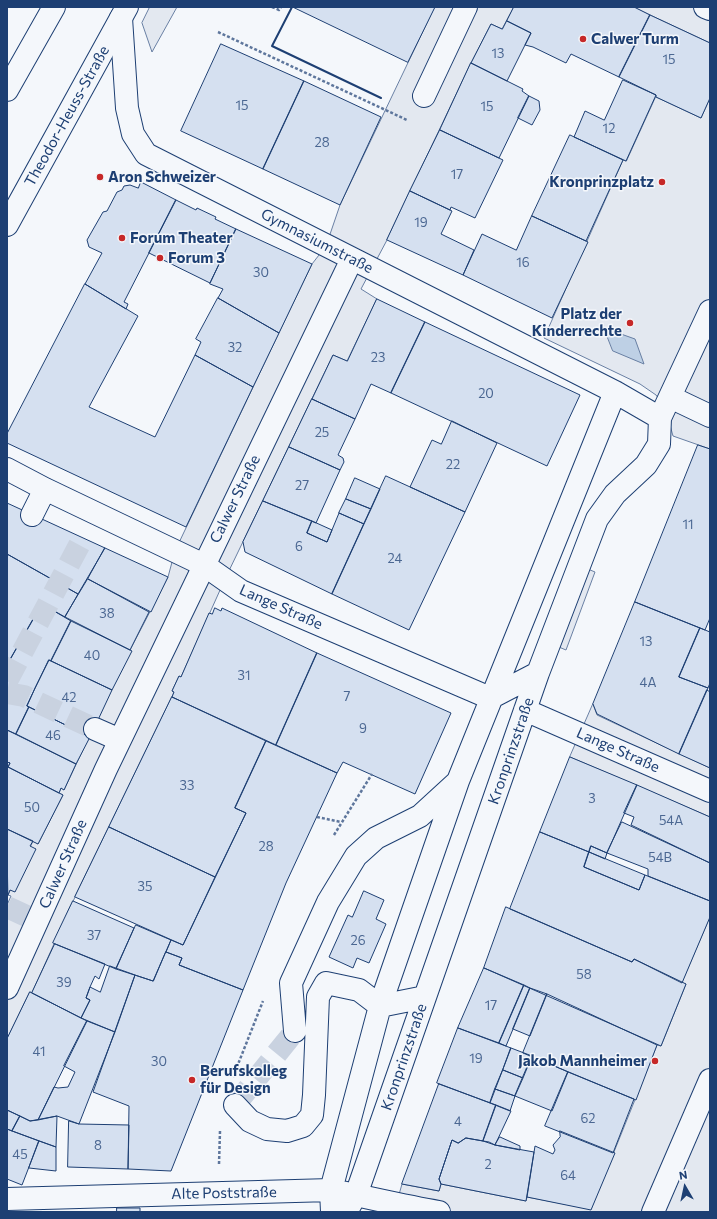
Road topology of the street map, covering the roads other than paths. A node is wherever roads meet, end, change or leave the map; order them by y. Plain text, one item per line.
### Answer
1 (54, 7) edge
2 (466, 7) edge
3 (706, 7) edge
4 (710, 9) edge
5 (124, 12) edge
6 (7, 89) edge
7 (424, 96) dead end
8 (7, 225) edge
9 (352, 259) junction
10 (710, 311) edge
11 (615, 392) junction
12 (670, 397) junction
13 (710, 416) edge
14 (660, 418) junction
15 (13, 472) edge
16 (44, 489) junction
17 (32, 515) dead end
18 (204, 565) junction
19 (538, 673) junction
20 (490, 698) junction
21 (525, 710) junction
22 (95, 729) tunnel mouth
23 (120, 740) junction
24 (458, 781) junction
25 (710, 791) edge
26 (7, 988) edge
27 (425, 997) junction
28 (380, 1006) junction
29 (295, 1031) tunnel mouth
30 (710, 1080) edge
31 (235, 1105) dead end
32 (331, 1190) junction
33 (7, 1199) edge
34 (351, 1203) edge
35 (332, 1212) edge
36 (439, 1212) edge
37 (654, 1212) edge

1 - 6 street
2 - 7 street
3 - 4 street
5 - 8 street, Theodor-Heuss-Straße
5 - 9 street, Gymnasiumstraße
9 - 11 street, Gymnasiumstraße
9 - 18 street, Calwer Straße
10 - 12 street, Kronprinzstraße
11 - 14 street
11 - 20 street
12 - 13 street
12 - 14 street, Kronprinzstraße
14 - 19 street, Kronprinzstraße
15 - 16 street, Lange Straße
16 - 17 street
16 - 18 street, Lange Straße
18 - 20 street, Lange Straße
18 - 23 street, Calwer Straße
19 - 20 street
19 - 21 street, Kronprinzstraße
20 - 24 street
21 - 25 street, Lange Straße
21 - 27 street, Kronprinzstraße
22 - 23 street
23 - 26 street, Calwer Straße
24 - 28 street
24 - 29 street
27 - 28 street
27 - 34 street, Kronprinzstraße
28 - 31 street
28 - 32 street
30 - 37 street
32 - 33 street, Alte Poststraße
32 - 34 street, Alte Poststraße
32 - 35 street
34 - 36 street, Alte Poststraße

